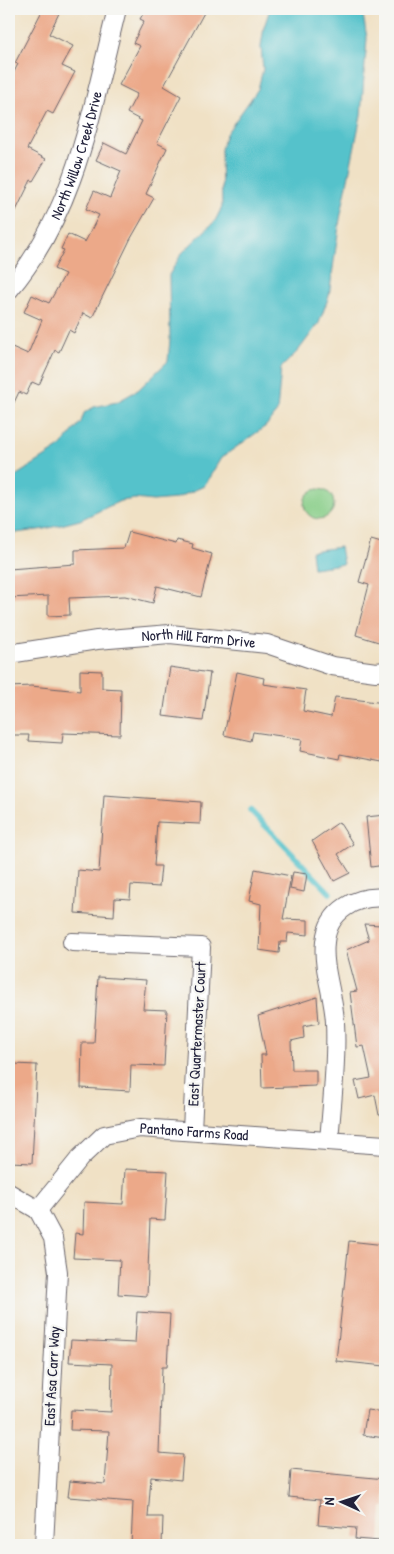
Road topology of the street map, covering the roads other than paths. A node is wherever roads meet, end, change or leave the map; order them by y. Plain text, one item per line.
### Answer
1 (117, 9) edge
2 (9, 290) edge
3 (9, 654) edge
4 (385, 671) edge
5 (385, 898) edge
6 (72, 942) dead end
7 (192, 1130) junction
8 (329, 1141) junction
9 (385, 1145) edge
10 (9, 1193) edge
11 (38, 1210) junction
12 (44, 1545) edge

1 - 2 street, North Willow Creek Drive
3 - 4 street, North Hill Farm Drive
5 - 8 street
6 - 7 street, East Quartermaster Court
7 - 8 street, Pantano Farms Road
7 - 11 street, Pantano Farms Road
8 - 9 street, Pantano Farms Road
10 - 11 street
11 - 12 street, East Asa Carr Way

